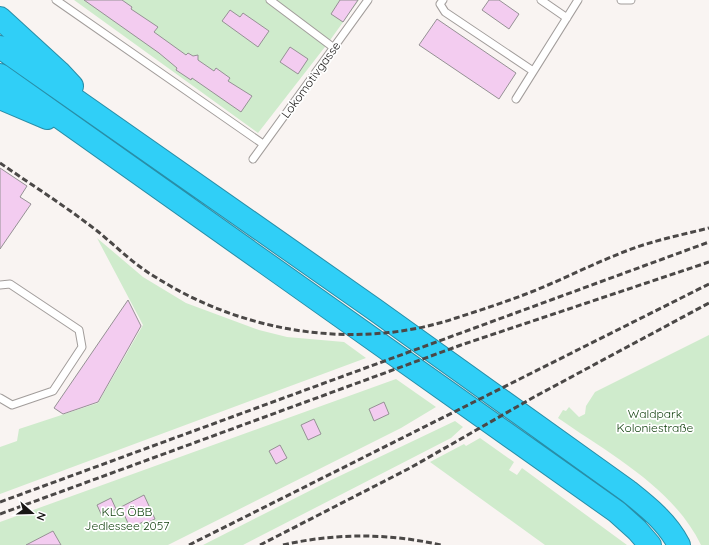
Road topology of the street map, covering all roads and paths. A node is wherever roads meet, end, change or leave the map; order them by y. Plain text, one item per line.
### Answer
1 (56, 0) edge
2 (270, 0) edge
3 (368, 0) edge
4 (443, 0) edge
5 (541, 0) edge
6 (578, 0) edge
7 (621, 0) edge
8 (631, 0) edge
9 (0, 18) edge
10 (567, 18) junction
11 (0, 47) edge
12 (334, 48) junction
13 (533, 72) junction
14 (0, 75) edge
15 (0, 98) edge
16 (516, 99) dead end
17 (101, 118) junction
18 (80, 131) junction
19 (263, 144) junction
20 (253, 159) dead end
21 (0, 285) edge
22 (0, 398) edge
23 (650, 545) edge
24 (679, 545) edge

1 - 19 lane
2 - 12 lane
3 - 12 lane, Lokomotivgasse
4 - 13 lane
5 - 10 lane
6 - 10 lane
7 - 8 lane
9 - 17 highway
10 - 13 lane
11 - 17 highway
12 - 19 lane, Lokomotivgasse
13 - 16 lane
14 - 18 highway
15 - 18 highway
17 - 24 highway
18 - 23 highway
19 - 20 lane, Lokomotivgasse
21 - 22 lane

